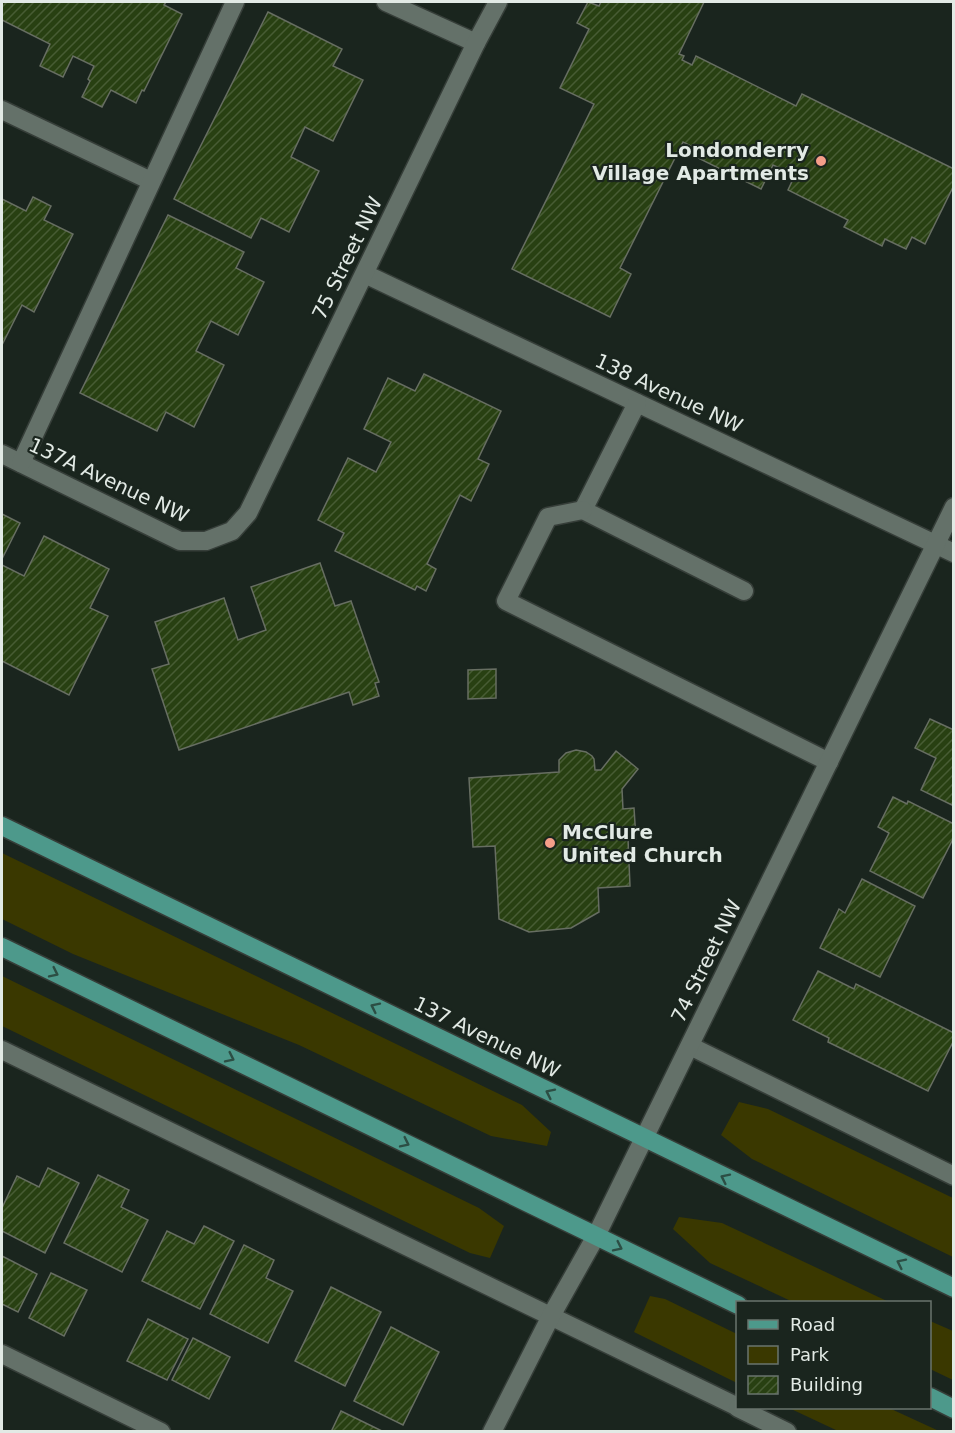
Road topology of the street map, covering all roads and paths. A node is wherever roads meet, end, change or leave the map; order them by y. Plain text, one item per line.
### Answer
1 (235, 2) edge
2 (386, 2) edge
3 (498, 2) edge
4 (476, 43) junction
5 (2, 110) edge
6 (151, 181) junction
7 (365, 274) junction
8 (637, 403) junction
9 (2, 454) edge
10 (21, 463) junction
11 (954, 507) edge
12 (583, 510) junction
13 (232, 531) joint
14 (935, 544) junction
15 (954, 553) edge
16 (744, 591) dead end
17 (829, 762) junction
18 (2, 826) edge
19 (2, 947) edge
20 (690, 1046) junction
21 (2, 1050) edge
22 (644, 1138) junction
23 (954, 1176) edge
24 (596, 1236) junction
25 (954, 1288) edge
26 (736, 1304) edge
27 (551, 1316) junction
28 (2, 1354) edge
29 (931, 1398) edge
30 (736, 1406) edge
31 (742, 1409) edge
32 (954, 1409) edge
33 (156, 1430) edge
34 (492, 1431) edge
35 (787, 1431) edge

1 - 6 street
2 - 4 street
3 - 4 street, 75 Street NW
4 - 7 street, 75 Street NW
5 - 6 street
6 - 10 street
7 - 8 street, 138 Avenue NW
7 - 13 street, 75 Street NW
8 - 12 street
8 - 14 street, 138 Avenue NW
9 - 10 street, 137A Avenue NW
10 - 13 street, 137A Avenue NW
11 - 14 street, 74 Street NW
12 - 16 street
12 - 17 street
14 - 15 street, 138 Avenue NW
14 - 17 street, 74 Street NW
17 - 20 street, 74 Street NW
22 -> 18 main road, 137 Avenue NW
19 -> 24 main road
20 - 22 street, 74 Street NW
20 - 23 street
21 - 27 street
22 - 24 street, 74 Street NW
25 -> 22 main road, 137 Avenue NW
24 -> 26 main road
24 - 27 street, 74 Street NW
27 - 30 street
27 - 34 street, 74 Street NW
28 - 33 street
29 - 32 main road
31 - 35 street

